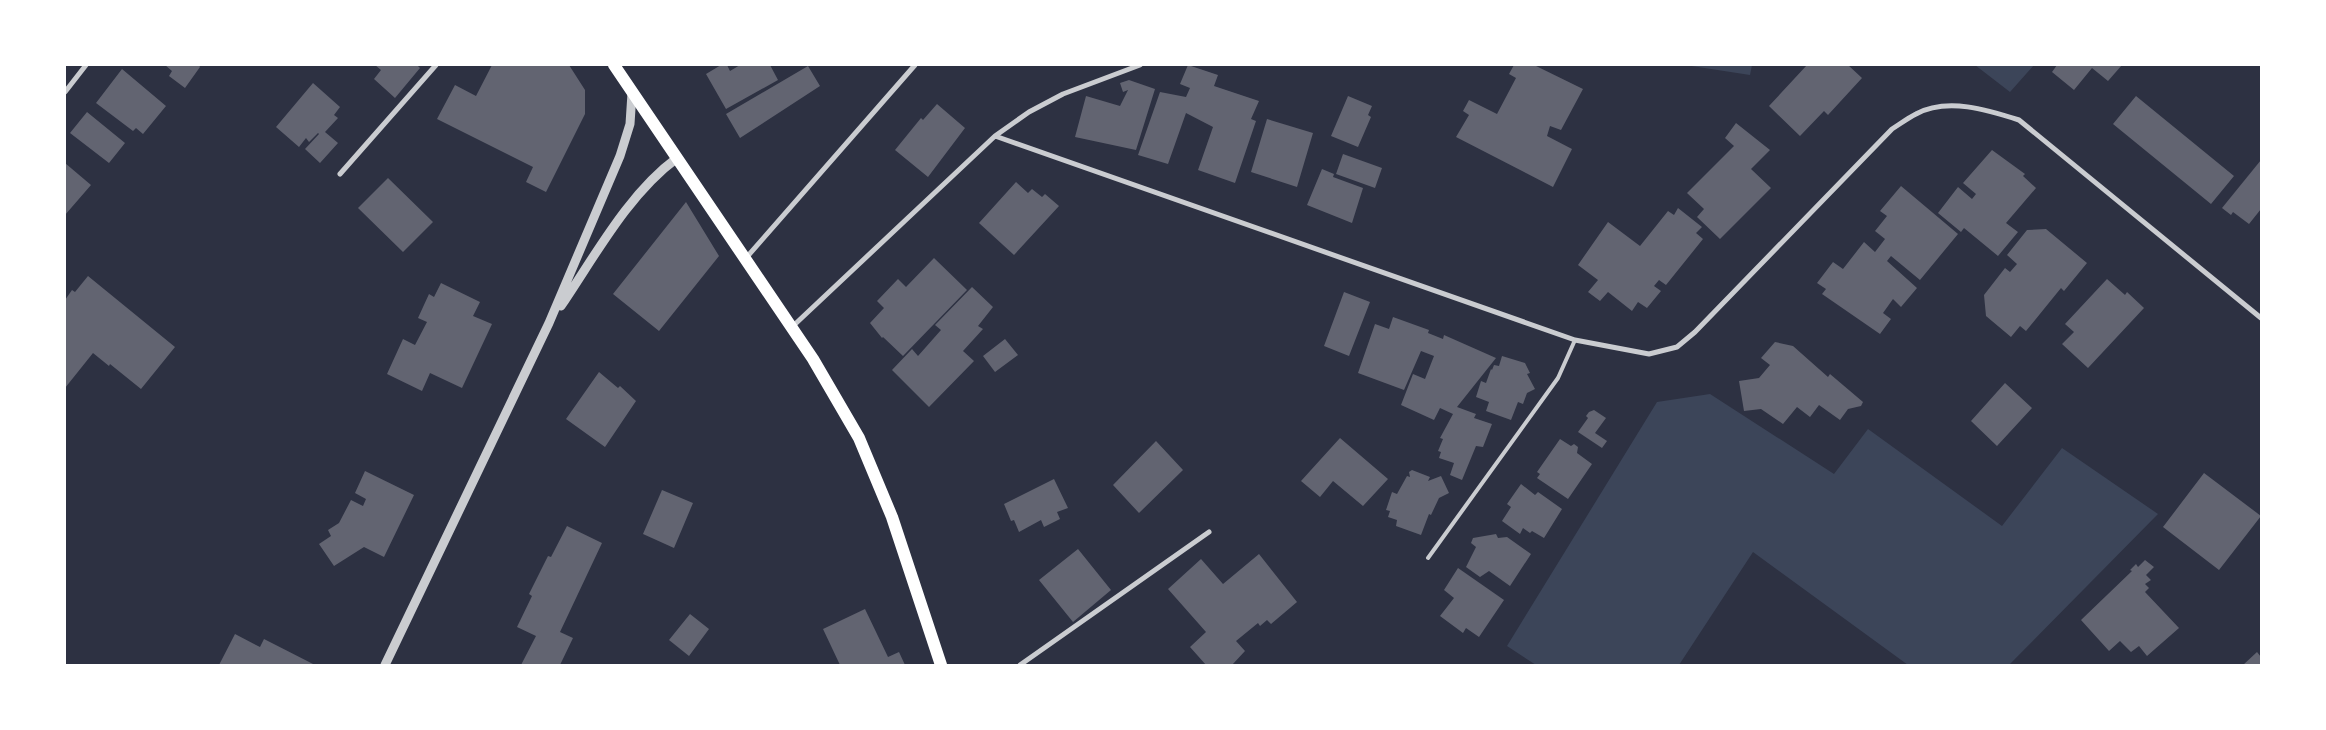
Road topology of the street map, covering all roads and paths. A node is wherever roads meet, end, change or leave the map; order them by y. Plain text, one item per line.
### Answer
1 (86, 65) edge
2 (436, 65) edge
3 (614, 65) edge
4 (915, 65) edge
5 (1140, 65) edge
6 (65, 92) edge
7 (632, 93) junction
8 (995, 136) junction
9 (677, 158) junction
10 (340, 174) dead end
11 (746, 258) junction
12 (2261, 318) edge
13 (549, 323) junction
14 (792, 327) junction
15 (1575, 340) junction
16 (1209, 532) dead end
17 (1428, 558) dead end
18 (385, 665) edge
19 (941, 665) edge
20 (1020, 665) edge

1 - 6 street
2 - 10 street
3 - 7 main road
4 - 11 street
5 - 8 street
7 - 9 main road
7 - 13 street
8 - 14 street
8 - 15 street
9 - 11 main road
9 - 13 street
11 - 14 main road
12 - 15 street
13 - 18 street
14 - 19 main road
15 - 17 lane
16 - 20 street

